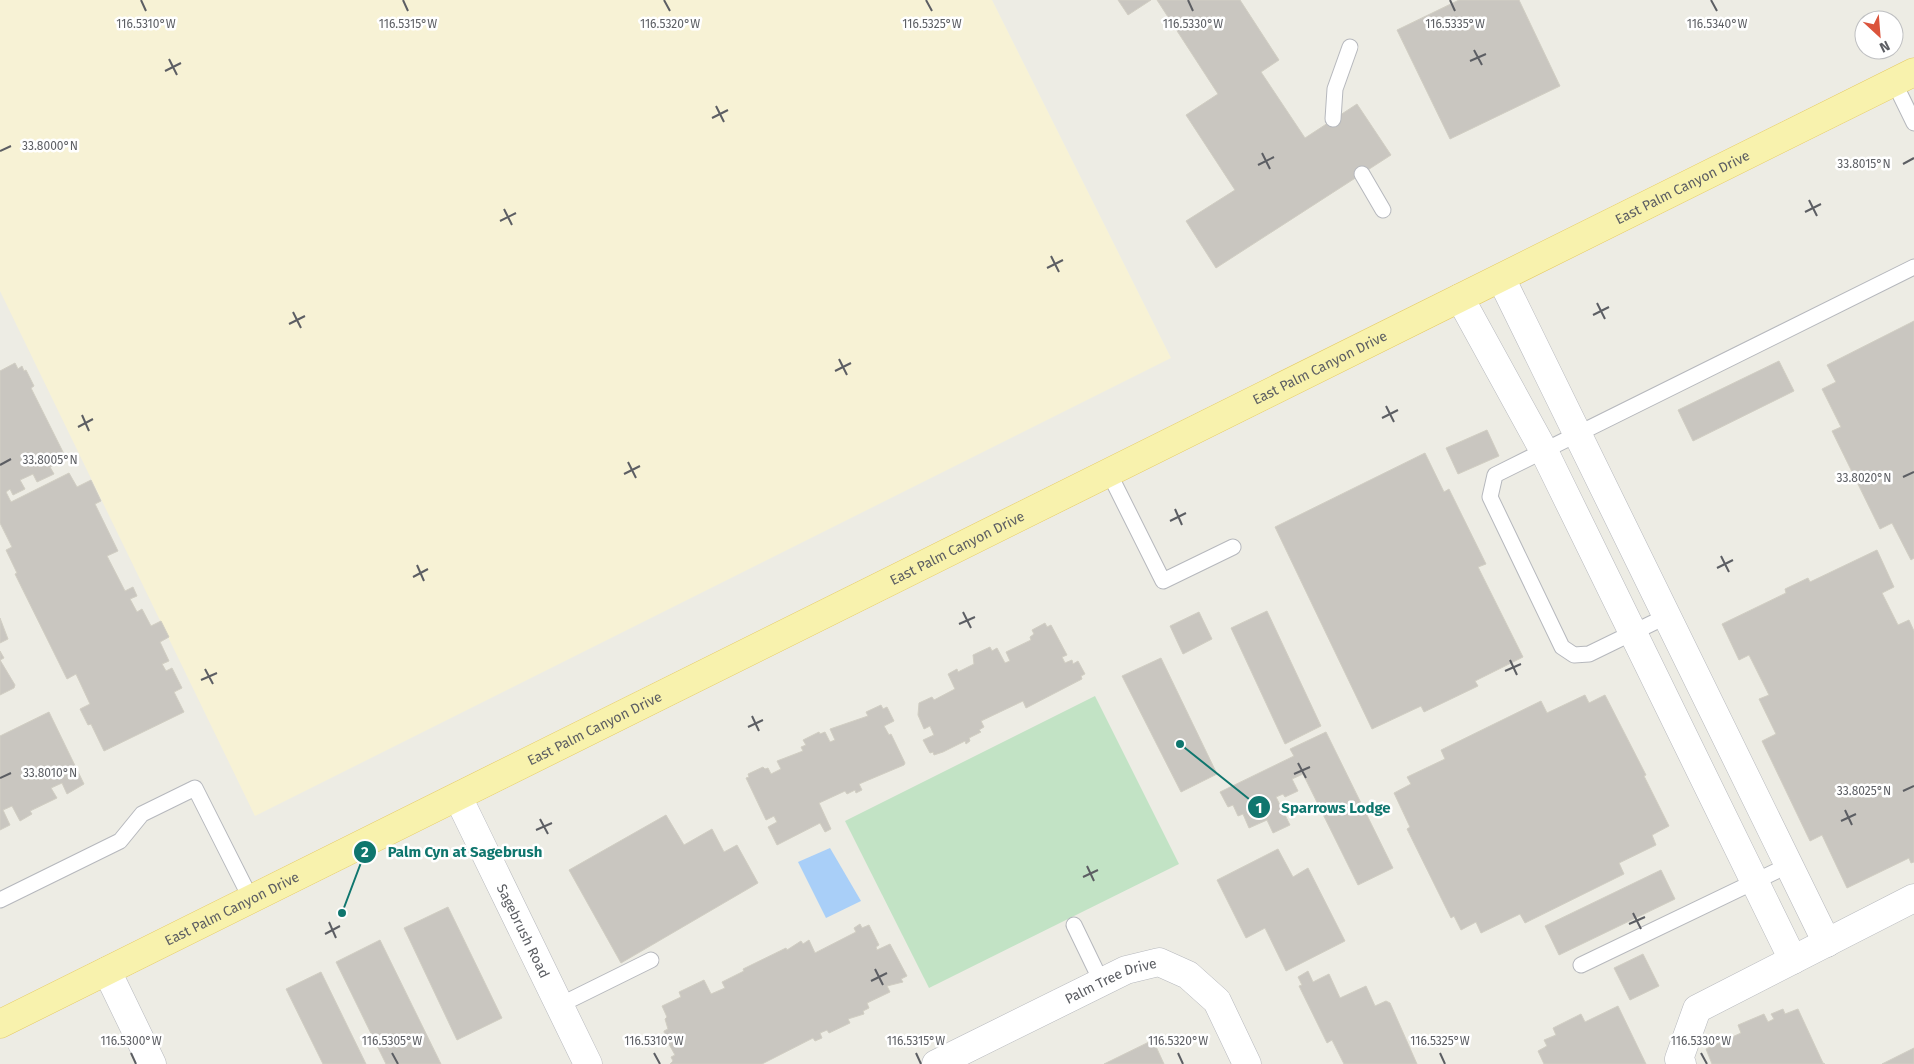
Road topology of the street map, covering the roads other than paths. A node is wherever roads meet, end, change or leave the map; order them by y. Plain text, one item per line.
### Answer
1 (1350, 47) dead end
2 (1904, 77) edge
3 (1333, 119) dead end
4 (1914, 123) edge
5 (1362, 174) dead end
6 (1383, 210) dead end
7 (1914, 267) edge
8 (1501, 278) junction
9 (1460, 298) junction
10 (1578, 435) junction
11 (1544, 451) junction
12 (1108, 473) junction
13 (1233, 547) dead end
14 (1667, 616) junction
15 (1633, 633) junction
16 (458, 797) junction
17 (1789, 865) junction
18 (1754, 882) junction
19 (1914, 898) edge
20 (251, 899) junction
21 (0, 900) edge
22 (1074, 925) dead end
23 (1827, 943) junction
24 (651, 960) dead end
25 (1793, 960) junction
26 (1580, 965) dead end
27 (107, 971) junction
28 (1102, 983) junction
29 (560, 1005) junction
30 (0, 1024) edge
31 (152, 1064) edge
32 (588, 1064) edge
33 (936, 1064) edge
34 (1247, 1064) edge
35 (1682, 1064) edge

1 - 3 lane
2 - 4 lane
2 - 8 main road, East Palm Canyon Drive
5 - 6 lane
7 - 10 lane
8 - 9 main road, East Palm Canyon Drive
8 - 10 street
9 - 11 street
9 - 12 main road, East Palm Canyon Drive
10 - 11 lane
10 - 14 street
11 - 15 street
11 - 15 lane
12 - 13 lane
12 - 16 main road, East Palm Canyon Drive
14 - 15 lane
14 - 17 street
15 - 18 street
16 - 20 main road, East Palm Canyon Drive
16 - 29 street, Sagebrush Road
17 - 18 lane
17 - 23 street
18 - 25 street
18 - 26 lane
19 - 23 street
20 - 21 lane
20 - 27 main road, East Palm Canyon Drive
22 - 28 lane
23 - 25 street
24 - 29 lane
25 - 35 street
27 - 30 main road, East Palm Canyon Drive
27 - 31 street
28 - 33 street, Palm Tree Drive
28 - 34 street, Palm Tree Drive
29 - 32 street, Sagebrush Road

